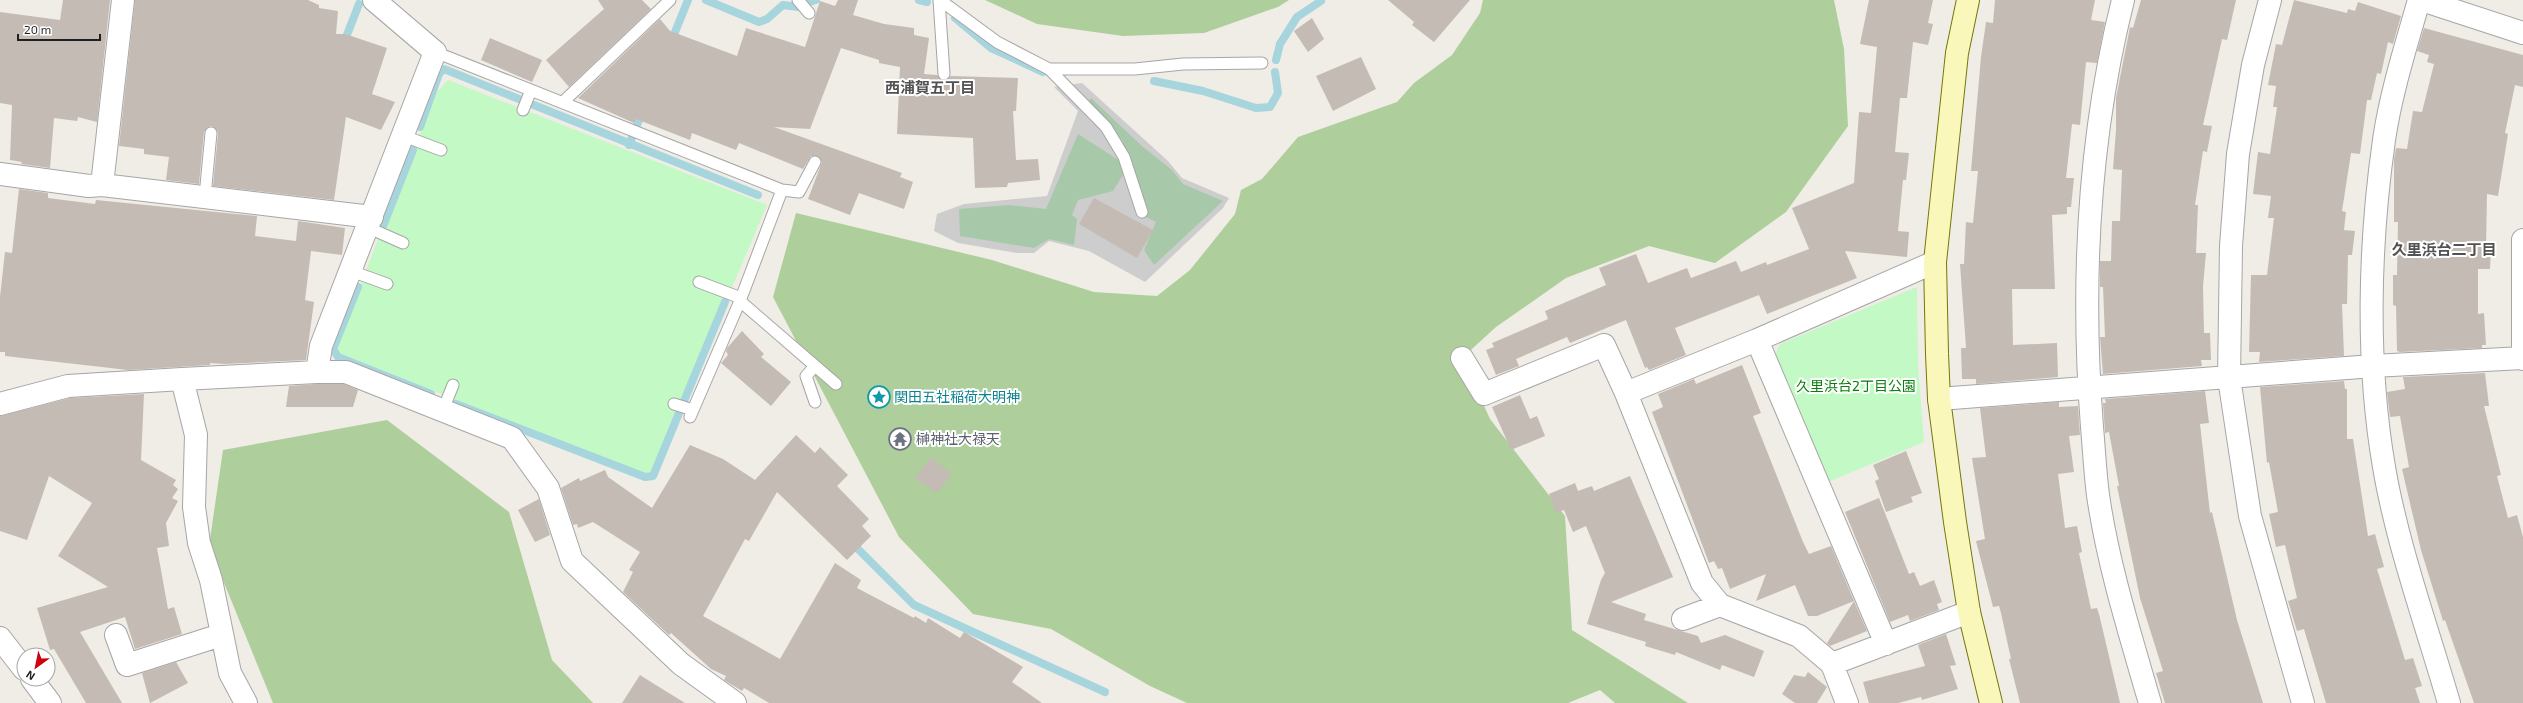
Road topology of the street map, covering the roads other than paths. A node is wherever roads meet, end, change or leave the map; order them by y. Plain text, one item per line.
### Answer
1 (123, 0) edge
2 (374, 0) edge
3 (670, 0) edge
4 (798, 0) edge
5 (939, 0) edge
6 (1968, 0) edge
7 (2123, 0) edge
8 (2270, 0) edge
9 (2420, 0) edge
10 (809, 13) dead end
11 (2523, 33) edge
12 (435, 52) junction
13 (1262, 63) dead end
14 (1049, 69) junction
15 (944, 74) dead end
16 (531, 90) junction
17 (563, 102) junction
18 (523, 110) dead end
19 (211, 133) dead end
20 (404, 136) junction
21 (441, 150) dead end
22 (814, 162) dead end
23 (0, 174) edge
24 (102, 185) junction
25 (782, 190) junction
26 (205, 196) junction
27 (1142, 212) dead end
28 (370, 223) junction
29 (2523, 240) edge
30 (403, 243) dead end
31 (1935, 262) junction
32 (351, 271) junction
33 (699, 282) dead end
34 (387, 284) dead end
35 (740, 300) junction
36 (1757, 340) junction
37 (1462, 358) dead end
38 (2523, 359) edge
39 (815, 366) junction
40 (2373, 366) junction
41 (317, 372) junction
42 (2229, 378) junction
43 (182, 379) junction
44 (836, 384) dead end
45 (454, 385) dead end
46 (2089, 388) junction
47 (1626, 393) junction
48 (1939, 399) junction
49 (815, 402) dead end
50 (0, 404) edge
51 (674, 404) dead end
52 (443, 410) junction
53 (1720, 605) junction
54 (1969, 612) junction
55 (1683, 619) dead end
56 (116, 635) dead end
57 (221, 635) junction
58 (0, 638) edge
59 (1886, 644) junction
60 (16, 659) edge
61 (1832, 664) junction
62 (38, 687) edge
63 (50, 703) edge
64 (246, 703) edge
65 (735, 703) edge
66 (1848, 703) edge
67 (1991, 703) edge
68 (2150, 703) edge
69 (2303, 703) edge
70 (2449, 703) edge

1 - 24 street
2 - 12 street
3 - 17 lane
4 - 10 lane
5 - 14 lane
5 - 15 lane
6 - 31 street
7 - 46 street
8 - 42 street
9 - 11 street
9 - 40 street
12 - 16 lane
12 - 20 street
13 - 14 lane
14 - 27 lane
16 - 17 lane
16 - 18 lane
17 - 25 lane
19 - 26 lane
20 - 21 lane
20 - 28 street
22 - 25 lane
23 - 24 street
24 - 26 street
25 - 35 lane
26 - 28 street
28 - 30 lane
28 - 32 street
29 - 38 street
31 - 36 street
31 - 48 street
32 - 34 lane
32 - 41 street
33 - 35 lane
35 - 39 lane
35 - 51 lane
36 - 47 street
36 - 59 street
37 - 47 street
38 - 40 street
39 - 44 lane
39 - 49 lane
40 - 42 street
40 - 70 street
41 - 43 street
41 - 52 street
42 - 46 street
42 - 69 street
43 - 50 street
43 - 57 street
45 - 52 lane
46 - 48 street
46 - 68 street
47 - 53 street
48 - 54 street
52 - 65 street
53 - 55 street
53 - 61 street
54 - 59 street
54 - 67 street
56 - 57 street
57 - 64 street
58 - 60 street
59 - 61 street
61 - 66 street
62 - 63 street

